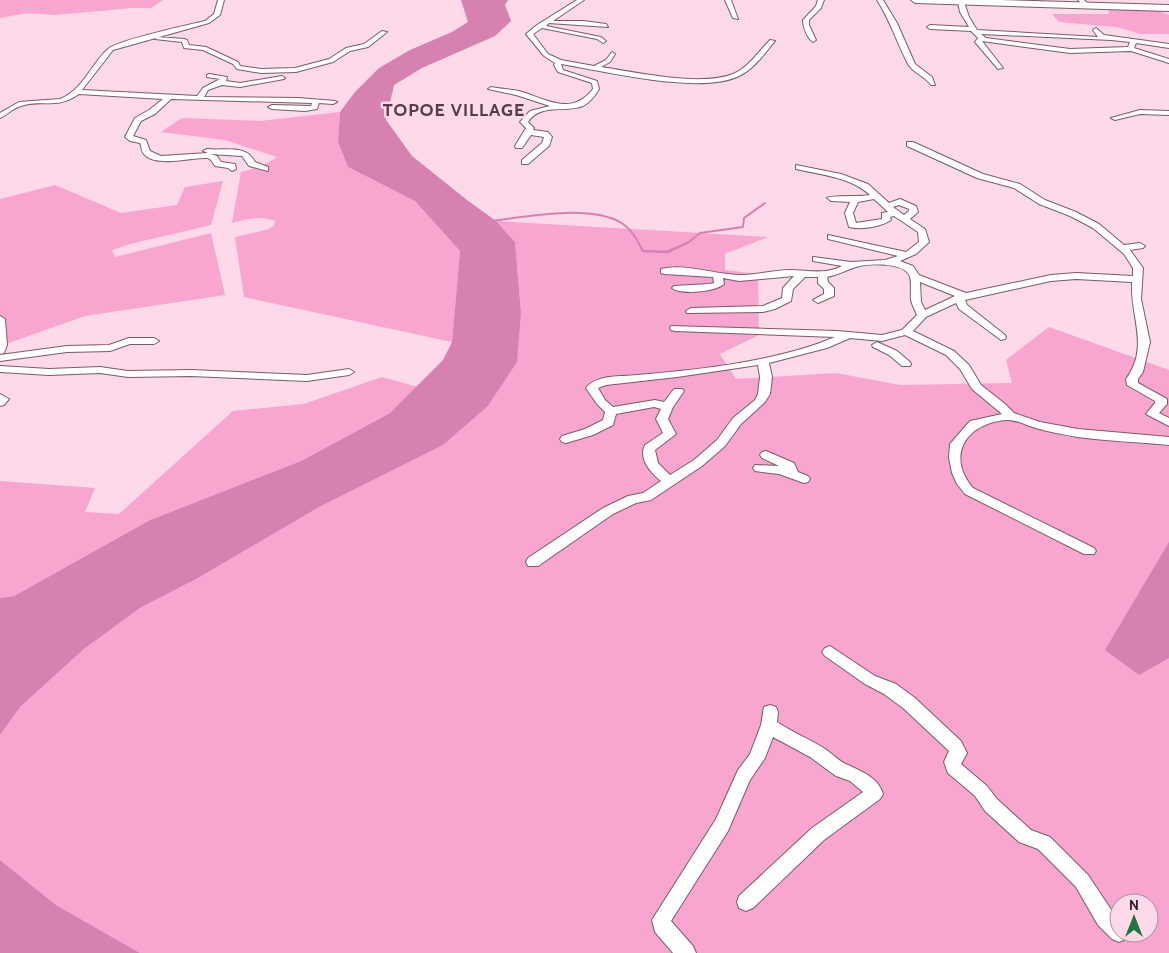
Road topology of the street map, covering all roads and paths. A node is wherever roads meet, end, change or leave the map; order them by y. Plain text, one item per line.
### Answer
1 (222, 0) edge
2 (581, 0) edge
3 (728, 0) edge
4 (821, 0) edge
5 (880, 0) edge
6 (915, 0) edge
7 (980, 0) edge
8 (961, 2) junction
9 (1083, 2) edge
10 (1169, 8) edge
11 (736, 18) dead end
12 (543, 24) junction
13 (606, 26) dead end
14 (930, 27) dead end
15 (577, 28) dead end
16 (1096, 30) dead end
17 (975, 31) junction
18 (384, 32) dead end
19 (565, 32) junction
20 (151, 37) junction
21 (612, 39) dead end
22 (981, 39) junction
23 (1109, 39) junction
24 (813, 40) dead end
25 (772, 41) dead end
26 (1132, 45) junction
27 (1169, 46) edge
28 (612, 54) dead end
29 (1153, 55) junction
30 (1169, 56) edge
31 (559, 62) junction
32 (1169, 62) edge
33 (596, 67) junction
34 (1000, 68) dead end
35 (208, 76) dead end
36 (282, 78) dead end
37 (712, 81) junction
38 (221, 83) junction
39 (933, 84) dead end
40 (690, 88) dead end
41 (491, 89) dead end
42 (78, 92) junction
43 (170, 96) junction
44 (200, 98) junction
45 (316, 101) junction
46 (333, 102) dead end
47 (272, 107) dead end
48 (554, 107) junction
49 (1169, 113) edge
50 (0, 116) edge
51 (1116, 118) dead end
52 (529, 132) junction
53 (910, 144) dead end
54 (519, 146) dead end
55 (177, 159) junction
56 (525, 162) dead end
57 (799, 167) dead end
58 (232, 169) dead end
59 (264, 169) dead end
60 (877, 196) junction
61 (831, 198) dead end
62 (855, 200) junction
63 (887, 206) junction
64 (895, 213) junction
65 (904, 219) junction
66 (831, 237) dead end
67 (1140, 246) dead end
68 (1123, 248) junction
69 (905, 256) junction
70 (816, 259) dead end
71 (877, 262) junction
72 (851, 265) junction
73 (776, 268) dead end
74 (664, 271) dead end
75 (788, 273) junction
76 (913, 273) junction
77 (802, 274) junction
78 (717, 275) junction
79 (822, 275) junction
80 (1136, 280) junction
81 (677, 288) dead end
82 (961, 297) junction
83 (818, 300) dead end
84 (691, 311) dead end
85 (922, 315) junction
86 (0, 319) edge
87 (675, 328) dead end
88 (906, 332) junction
89 (848, 335) junction
90 (1001, 337) dead end
91 (154, 341) dead end
92 (877, 345) dead end
93 (0, 351) edge
94 (0, 358) edge
95 (763, 362) junction
96 (906, 364) dead end
97 (0, 369) edge
98 (349, 372) dead end
99 (678, 391) dead end
100 (0, 397) edge
101 (0, 403) edge
102 (667, 407) junction
103 (611, 411) junction
104 (1010, 416) junction
105 (1169, 422) edge
106 (566, 440) dead end
107 (1169, 441) edge
108 (766, 455) dead end
109 (759, 468) dead end
110 (670, 482) junction
111 (1089, 551) dead end
112 (533, 562) dead end
113 (830, 652) dead end
114 (746, 902) dead end
115 (1109, 922) edge
116 (686, 953) edge

1 - 20 street
2 - 12 street
3 - 11 street
4 - 24 street
5 - 39 street
6 - 8 main road
7 - 9 main road
8 - 10 main road
8 - 17 street
9 - 10 main road
12 - 13 street
12 - 19 street
12 - 31 street
14 - 17 street
15 - 19 street
16 - 23 street
17 - 22 street
17 - 23 street
18 - 20 street
19 - 21 street
20 - 42 street
22 - 26 street
22 - 34 street
23 - 26 street
25 - 37 street
26 - 27 street
26 - 29 street
28 - 33 street
29 - 30 street
29 - 32 street
31 - 33 street
31 - 48 street
33 - 37 street
35 - 38 street
36 - 38 street
37 - 40 street
38 - 44 street
41 - 48 street
42 - 43 street
42 - 50 street
43 - 44 street
43 - 55 street
44 - 45 street
45 - 46 street
45 - 47 street
48 - 52 street
49 - 51 street
52 - 54 street
52 - 56 street
53 - 68 street
55 - 58 street
55 - 59 street
57 - 60 street
60 - 62 street
60 - 63 street
61 - 62 street
62 - 64 street
63 - 64 street
63 - 65 street
64 - 65 street
65 - 69 street
66 - 69 street
67 - 68 street
68 - 80 street
69 - 71 street
69 - 76 street
70 - 72 street
71 - 72 street
71 - 76 street
72 - 79 street
73 - 75 street
74 - 78 street
75 - 77 street
75 - 78 street
76 - 82 street
76 - 85 street
77 - 79 street
77 - 84 street
78 - 81 street
79 - 83 street
80 - 82 street
80 - 105 street
82 - 85 street
82 - 90 street
85 - 88 street
86 - 93 street
87 - 89 street
88 - 89 street
88 - 104 street
89 - 95 street
91 - 94 street
92 - 96 street
95 - 103 street
95 - 110 street
97 - 98 street
99 - 102 street
100 - 101 street
102 - 103 street
102 - 110 street
103 - 106 street
104 - 107 street
104 - 111 street
108 - 109 street
110 - 112 street
113 - 115 street
114 - 116 street

